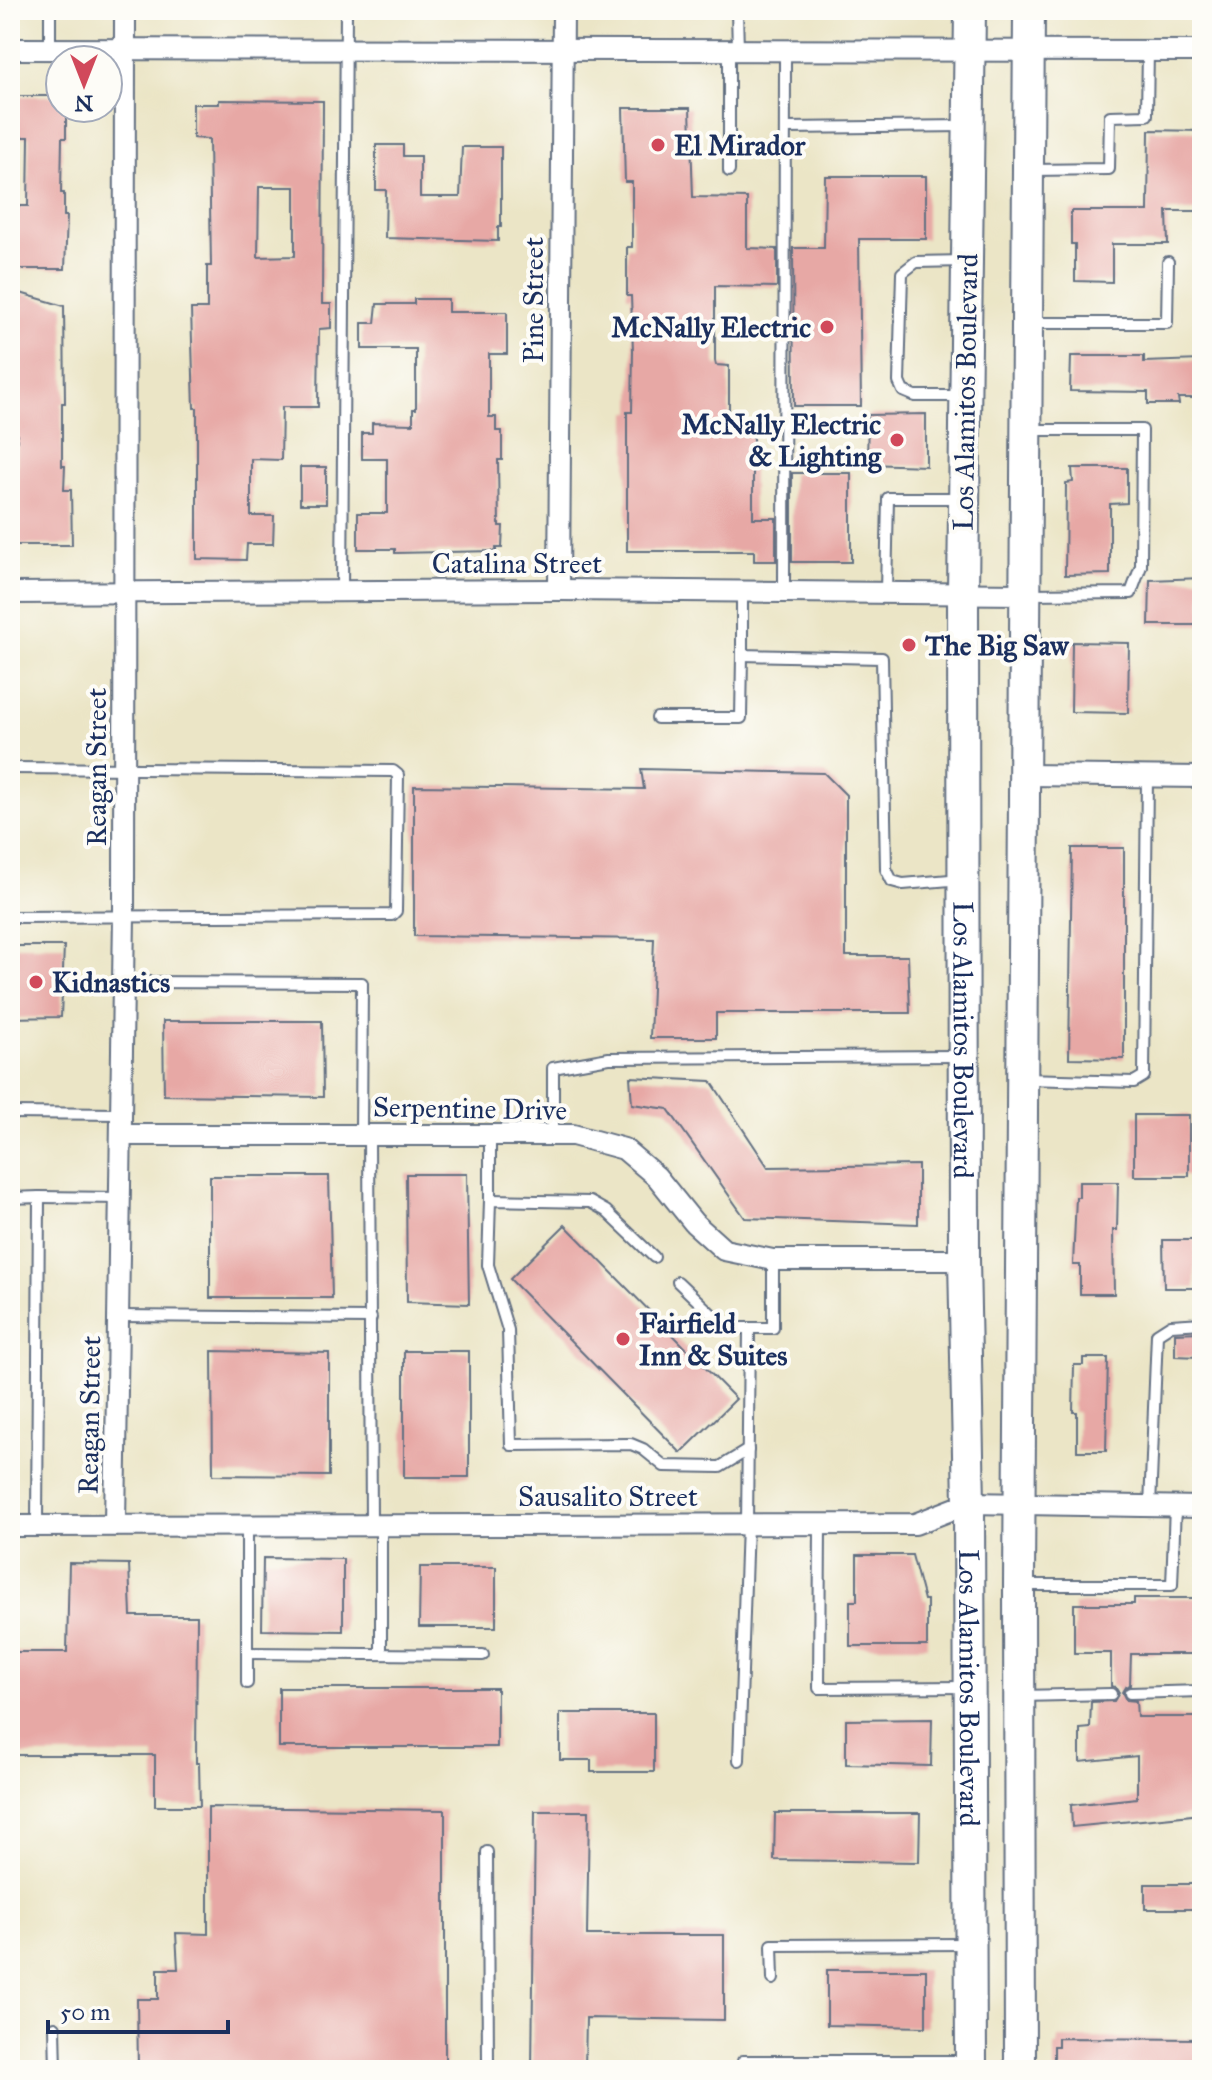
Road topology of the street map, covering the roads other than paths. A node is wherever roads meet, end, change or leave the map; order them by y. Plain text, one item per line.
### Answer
1 (50, 10) edge
2 (125, 10) edge
3 (346, 10) edge
4 (563, 10) edge
5 (737, 10) edge
6 (970, 10) edge
7 (1029, 10) edge
8 (50, 44) edge
9 (10, 49) edge
10 (44, 49) edge
11 (125, 49) junction
12 (346, 50) junction
13 (1148, 50) junction
14 (563, 51) junction
15 (733, 51) junction
16 (785, 51) junction
17 (970, 51) junction
18 (1029, 51) junction
19 (1202, 51) edge
20 (968, 126) junction
21 (785, 128) junction
22 (1029, 170) junction
23 (729, 171) dead end
24 (967, 261) junction
25 (1168, 262) dead end
26 (1027, 323) junction
27 (966, 396) junction
28 (1026, 430) junction
29 (964, 498) junction
30 (559, 590) junction
31 (742, 591) junction
32 (126, 592) junction
33 (342, 592) junction
34 (784, 592) junction
35 (886, 592) junction
36 (10, 593) edge
37 (963, 593) junction
38 (1025, 594) junction
39 (742, 655) junction
40 (657, 718) dead end
41 (10, 768) edge
42 (124, 769) junction
43 (1025, 775) junction
44 (1147, 776) junction
45 (1202, 777) edge
46 (964, 879) junction
47 (124, 915) junction
48 (10, 917) edge
49 (123, 982) junction
50 (965, 1056) junction
51 (1023, 1079) junction
52 (10, 1113) edge
53 (122, 1114) junction
54 (365, 1134) junction
55 (122, 1135) junction
56 (490, 1135) junction
57 (553, 1135) junction
58 (39, 1197) junction
59 (10, 1198) edge
60 (121, 1198) junction
61 (490, 1200) junction
62 (654, 1257) dead end
63 (773, 1260) junction
64 (964, 1260) junction
65 (678, 1282) dead end
66 (119, 1316) junction
67 (371, 1318) junction
68 (1202, 1323) edge
69 (749, 1328) junction
70 (748, 1450) junction
71 (969, 1503) junction
72 (1020, 1504) junction
73 (1150, 1506) junction
74 (1175, 1506) junction
75 (1202, 1507) edge
76 (115, 1524) junction
77 (247, 1524) junction
78 (376, 1524) junction
79 (747, 1524) junction
80 (820, 1524) junction
81 (10, 1526) edge
82 (37, 1526) junction
83 (1019, 1585) junction
84 (247, 1653) junction
85 (381, 1654) junction
86 (483, 1655) dead end
87 (247, 1683) dead end
88 (970, 1687) junction
89 (1202, 1691) edge
90 (1130, 1693) dead end
91 (1111, 1694) dead end
92 (1019, 1696) junction
93 (739, 1760) dead end
94 (487, 1852) dead end
95 (970, 1944) junction
96 (773, 1979) dead end
97 (55, 2027) dead end
98 (890, 2066) edge
99 (970, 2066) edge
100 (56, 2070) edge
101 (488, 2070) edge
102 (743, 2070) edge
103 (1020, 2070) edge

1 - 8 lane
2 - 11 street, Reagan Street
3 - 12 lane
4 - 14 street, Pine Street
5 - 15 lane
6 - 17 main road, Los Alamitos Boulevard
7 - 18 main road, Los Alamitos Boulevard
9 - 10 street
11 - 12 street
11 - 32 street, Reagan Street
12 - 14 street
12 - 33 lane
13 - 18 street
13 - 19 street
13 - 22 lane
14 - 15 street
14 - 30 street, Pine Street
15 - 16 street
15 - 23 lane
16 - 17 street
16 - 21 lane
17 - 18 street
17 - 20 main road, Los Alamitos Boulevard
18 - 22 main road, Los Alamitos Boulevard
20 - 21 lane
20 - 24 main road, Los Alamitos Boulevard
21 - 34 lane
22 - 26 main road, Los Alamitos Boulevard
24 - 27 main road, Los Alamitos Boulevard
24 - 27 lane
25 - 26 lane
26 - 28 main road, Los Alamitos Boulevard
27 - 29 main road, Los Alamitos Boulevard
28 - 38 main road, Los Alamitos Boulevard
28 - 38 lane
29 - 35 lane
29 - 37 main road, Los Alamitos Boulevard
30 - 31 street, Catalina Street
30 - 33 street, Catalina Street
31 - 34 street, Catalina Street
31 - 39 lane
32 - 33 street, Catalina Street
32 - 36 street, Catalina Street
32 - 42 street, Reagan Street
34 - 35 street, Catalina Street
35 - 37 street, Catalina Street
37 - 38 street, Catalina Street
37 - 46 main road, Los Alamitos Boulevard
38 - 43 main road, Los Alamitos Boulevard
39 - 40 lane
39 - 46 lane
41 - 42 lane
42 - 47 street, Reagan Street
42 - 47 lane
43 - 44 street
43 - 51 main road, Los Alamitos Boulevard
44 - 45 street
44 - 51 lane
46 - 50 main road, Los Alamitos Boulevard
47 - 48 lane
47 - 49 street, Reagan Street
49 - 53 street, Reagan Street
49 - 54 lane
50 - 57 lane
50 - 64 main road, Los Alamitos Boulevard
51 - 72 main road, Los Alamitos Boulevard
52 - 53 lane
53 - 55 street, Reagan Street
54 - 55 street, Serpentine Drive
54 - 56 street, Serpentine Drive
54 - 67 lane
55 - 60 street, Reagan Street
56 - 57 street, Serpentine Drive
56 - 61 lane
57 - 63 street, Serpentine Drive
58 - 59 lane
58 - 60 lane
58 - 82 lane
60 - 66 street, Reagan Street
61 - 62 lane
61 - 70 lane
63 - 64 street, Serpentine Drive
63 - 69 lane
64 - 71 main road, Los Alamitos Boulevard
65 - 69 lane
66 - 67 lane
66 - 76 street, Reagan Street
67 - 78 lane
68 - 73 lane
69 - 70 lane
70 - 79 lane
71 - 72 street, Sausalito Street
71 - 80 street, Sausalito Street
71 - 88 main road, Los Alamitos Boulevard
72 - 73 street, Sausalito Street
72 - 83 main road, Los Alamitos Boulevard
73 - 74 street, Sausalito Street
74 - 75 street, Sausalito Street
74 - 83 lane
76 - 77 street, Sausalito Street
76 - 82 street, Sausalito Street
77 - 78 street, Sausalito Street
77 - 84 lane
78 - 79 street, Sausalito Street
78 - 85 lane
79 - 80 street, Sausalito Street
79 - 93 lane
80 - 88 lane
81 - 82 street, Sausalito Street
83 - 92 main road, Los Alamitos Boulevard
84 - 85 lane
84 - 87 lane
85 - 86 lane
88 - 95 main road, Los Alamitos Boulevard
89 - 90 lane
91 - 92 lane
92 - 103 main road, Los Alamitos Boulevard
94 - 101 lane
95 - 96 lane
95 - 99 main road, Los Alamitos Boulevard
97 - 100 lane
98 - 99 lane
98 - 102 lane

